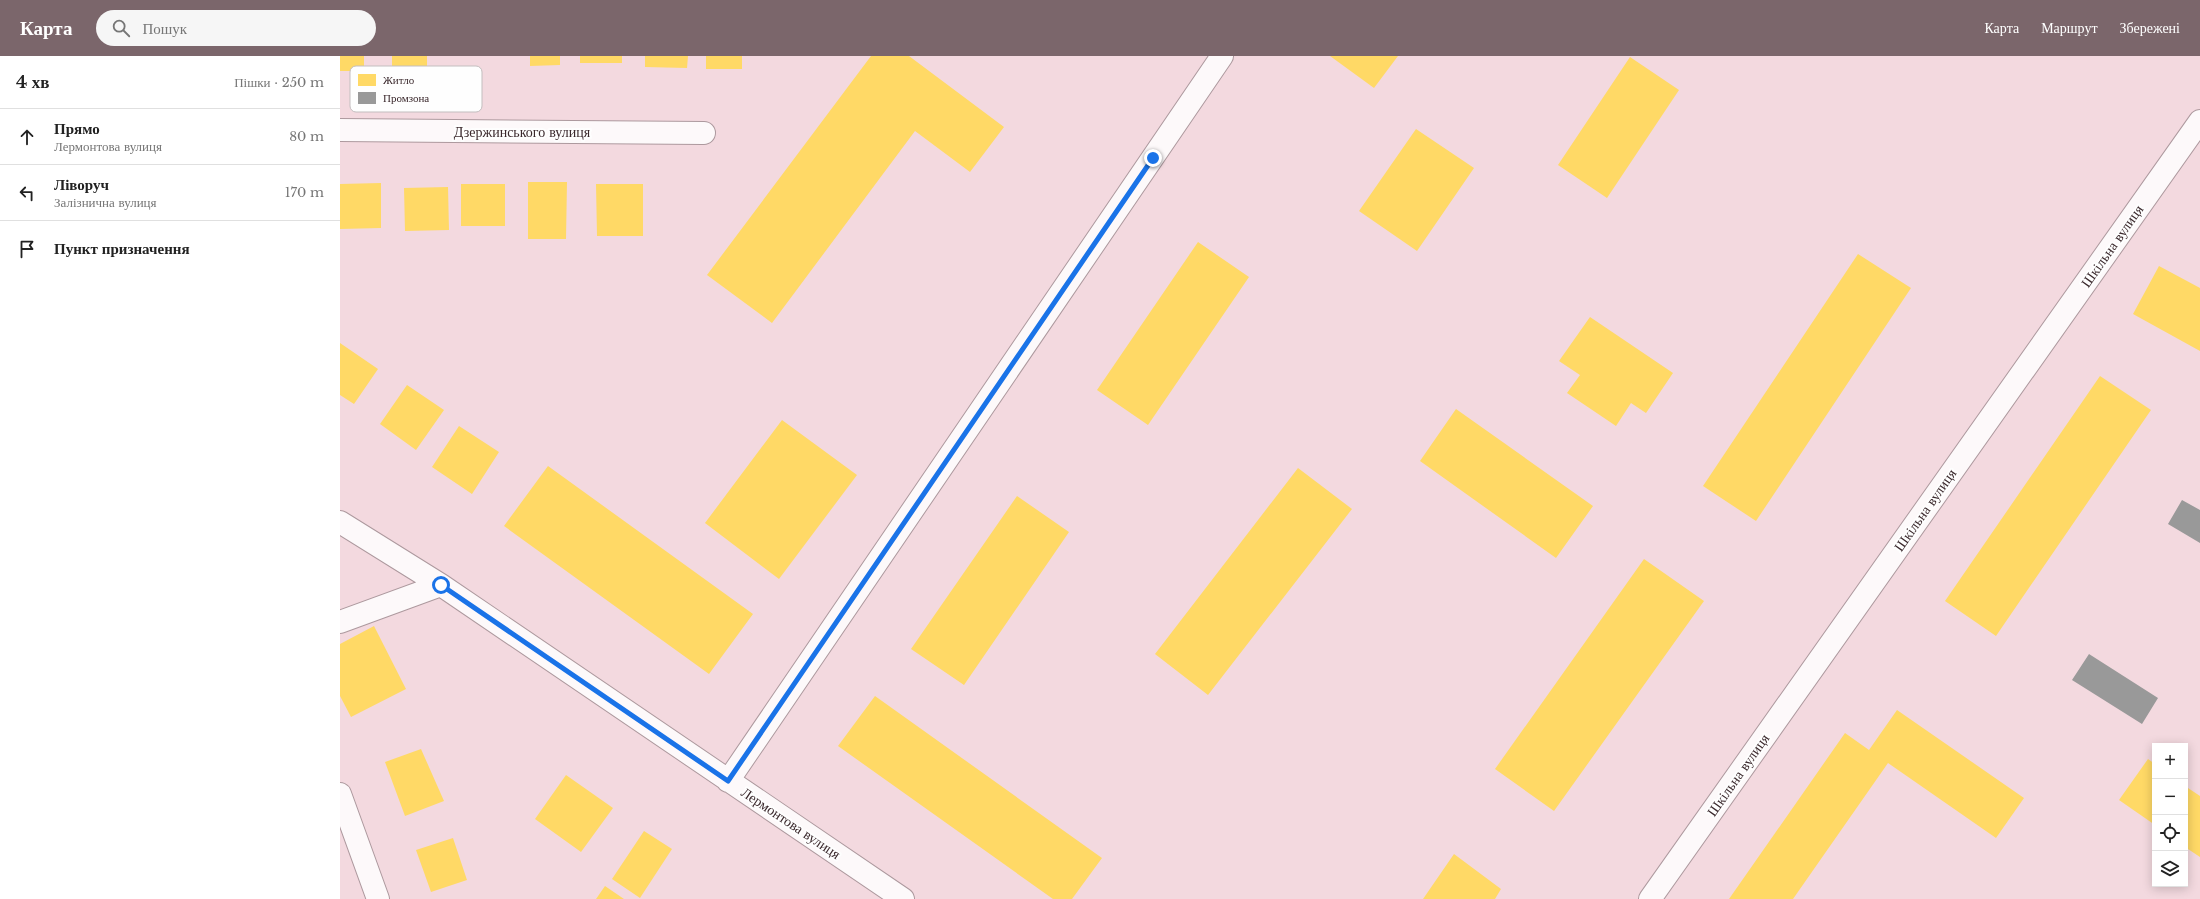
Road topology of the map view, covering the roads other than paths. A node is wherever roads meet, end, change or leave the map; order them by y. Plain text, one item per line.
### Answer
1 (1222, 56) edge
2 (2200, 121) edge
3 (340, 130) edge
4 (704, 134) dead end
5 (340, 522) edge
6 (441, 585) junction
7 (340, 622) edge
8 (728, 781) junction
9 (340, 794) edge
10 (378, 899) edge
11 (903, 899) edge
12 (1650, 899) edge

1 - 8 street
2 - 12 street, Шкільна вулиця
3 - 4 street, Дзержинського вулиця
5 - 6 street, Лермонтова вулиця
6 - 7 street
6 - 8 street, Лермонтова вулиця
8 - 11 street, Лермонтова вулиця
9 - 10 street

